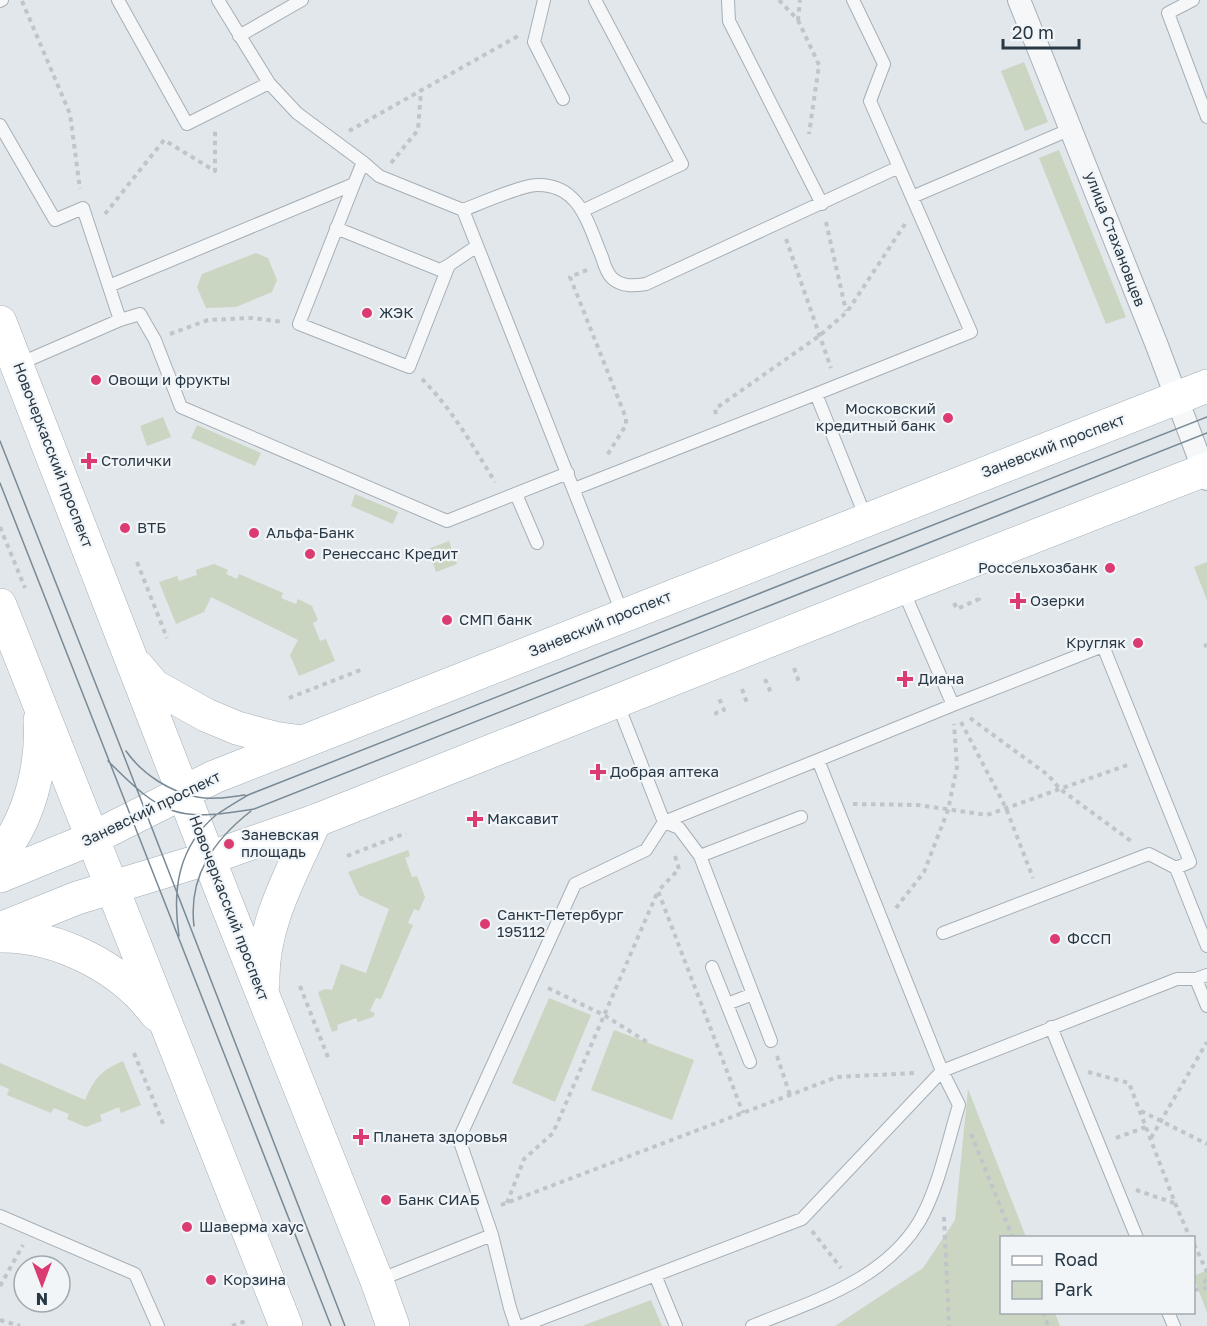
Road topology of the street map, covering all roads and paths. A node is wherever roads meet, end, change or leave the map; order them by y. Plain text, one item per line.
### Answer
1 (21, 0) edge
2 (118, 0) edge
3 (218, 0) edge
4 (302, 0) edge
5 (544, 0) edge
6 (596, 0) edge
7 (728, 0) edge
8 (779, 0) edge
9 (800, 0) edge
10 (853, 0) edge
11 (1019, 0) edge
12 (1193, 0) edge
13 (798, 20) junction
14 (537, 26) junction
15 (239, 36) junction
16 (269, 83) junction
17 (421, 90) junction
18 (563, 99) dead end
19 (215, 110) junction
20 (1207, 117) edge
21 (0, 124) edge
22 (1071, 129) junction
23 (333, 140) junction
24 (363, 162) junction
25 (804, 167) junction
26 (899, 167) junction
27 (380, 176) junction
28 (354, 184) junction
29 (912, 197) junction
30 (822, 204) junction
31 (83, 208) junction
32 (463, 210) junction
33 (582, 211) junction
34 (781, 222) junction
35 (336, 228) junction
36 (90, 231) junction
37 (477, 246) junction
38 (604, 263) junction
39 (449, 265) junction
40 (109, 286) junction
41 (847, 312) junction
42 (120, 320) junction
43 (0, 322) edge
44 (299, 324) junction
45 (819, 336) junction
46 (155, 340) junction
47 (18, 364) junction
48 (410, 367) junction
49 (837, 386) junction
50 (1207, 386) edge
51 (816, 394) junction
52 (1176, 398) junction
53 (719, 433) junction
54 (568, 473) junction
55 (1206, 473) edge
56 (590, 483) junction
57 (574, 489) junction
58 (511, 496) junction
59 (867, 520) junction
60 (0, 527) edge
61 (537, 543) dead end
62 (137, 562) dead end
63 (902, 588) junction
64 (977, 594) dead end
65 (14, 600) edge
66 (954, 603) dead end
67 (623, 615) junction
68 (167, 638) dead end
69 (132, 662) junction
70 (794, 668) dead end
71 (363, 669) dead end
72 (765, 679) dead end
73 (799, 682) dead end
74 (742, 689) dead end
75 (771, 693) dead end
76 (289, 698) dead end
77 (719, 698) dead end
78 (39, 701) junction
79 (617, 701) junction
80 (747, 703) dead end
81 (953, 705) junction
82 (717, 715) dead end
83 (302, 742) junction
84 (1148, 757) junction
85 (818, 760) junction
86 (1060, 789) junction
87 (184, 793) junction
88 (835, 804) junction
89 (1006, 808) junction
90 (948, 810) junction
91 (801, 817) dead end
92 (315, 821) junction
93 (664, 822) junction
94 (406, 833) dead end
95 (93, 838) junction
96 (1149, 854) junction
97 (0, 856) edge
98 (347, 856) dead end
99 (699, 856) junction
100 (209, 858) junction
101 (1176, 868) junction
102 (0, 876) edge
103 (112, 886) junction
104 (658, 891) dead end
105 (1039, 896) junction
106 (884, 924) junction
107 (0, 929) edge
108 (943, 933) dead end
109 (0, 936) edge
110 (1207, 946) edge
111 (712, 967) dead end
112 (1201, 977) edge
113 (300, 986) dead end
114 (526, 992) junction
115 (753, 994) junction
116 (264, 998) junction
117 (727, 1004) junction
118 (1207, 1006) edge
119 (604, 1015) junction
120 (1051, 1028) junction
121 (169, 1033) junction
122 (771, 1041) joint
123 (647, 1042) dead end
124 (1207, 1042) edge
125 (134, 1053) dead end
126 (329, 1060) dead end
127 (750, 1062) dead end
128 (1067, 1066) junction
129 (942, 1071) junction
130 (790, 1095) junction
131 (959, 1105) junction
132 (1140, 1111) junction
133 (1160, 1121) junction
134 (164, 1126) dead end
135 (1146, 1127) junction
136 (1150, 1138) junction
137 (1099, 1144) junction
138 (1207, 1144) edge
139 (1115, 1182) junction
140 (507, 1203) junction
141 (1175, 1203) junction
142 (944, 1209) dead end
143 (484, 1212) junction
144 (0, 1216) edge
145 (802, 1219) junction
146 (31, 1229) junction
147 (492, 1235) junction
148 (1011, 1236) edge
149 (1136, 1236) edge
150 (1189, 1236) edge
151 (1195, 1246) edge
152 (1207, 1272) edge
153 (655, 1275) junction
154 (1207, 1280) edge
155 (377, 1281) junction
156 (852, 1283) junction
157 (0, 1286) edge
158 (1207, 1288) edge
159 (0, 1320) edge
160 (20, 1326) edge
161 (158, 1326) edge
162 (232, 1326) edge
163 (244, 1326) edge
164 (285, 1326) edge
165 (393, 1326) edge
166 (516, 1326) edge
167 (522, 1326) edge
168 (676, 1326) edge
169 (752, 1326) edge
170 (949, 1326) edge

1 - 31 path
2 - 19 lane
3 - 15 lane
4 - 15 lane
5 - 14 lane
6 - 33 lane
7 - 25 lane
8 - 13 path
9 - 13 path
10 - 26 lane
11 - 22 street, улица Стахановцев
12 - 20 lane
13 - 25 path
14 - 17 path
14 - 18 lane
15 - 16 lane
16 - 19 lane
16 - 23 lane
17 - 23 path
17 - 27 path
19 - 36 path
21 - 31 lane
22 - 29 lane
22 - 52 street, улица Стахановцев
23 - 24 lane
24 - 27 lane
24 - 28 lane
25 - 30 lane
26 - 29 lane
26 - 30 lane
27 - 32 lane
28 - 35 lane
28 - 40 lane
29 - 41 path
29 - 49 lane
30 - 34 lane
30 - 41 path
31 - 36 lane
32 - 33 lane
32 - 37 lane
33 - 38 lane
34 - 38 lane
34 - 45 path
35 - 39 lane
35 - 44 lane
36 - 40 lane
37 - 39 lane
37 - 54 lane
38 - 56 path
39 - 48 lane
40 - 42 lane
41 - 45 path
42 - 46 lane
42 - 47 lane
43 - 47 main road, Новочеркасский проспект
44 - 46 path
44 - 48 lane
45 - 49 path
45 - 53 path
46 - 58 lane
47 - 69 main road, Новочеркасский проспект
48 - 58 path
49 - 51 lane
50 - 52 main road, Заневский проспект
51 - 53 lane
51 - 59 lane
52 - 55 street, улица Стахановцев
52 - 59 main road, Заневский проспект
53 - 56 lane
54 - 57 lane
54 - 58 lane
55 - 63 main road
56 - 57 lane
57 - 67 lane
58 - 61 lane
59 - 67 main road, Заневский проспект
60 - 65 path
62 - 68 path
63 - 79 main road
63 - 81 lane
64 - 66 path
65 - 78 main road
67 - 83 main road, Заневский проспект
69 - 83 main road
69 - 87 main road, Новочеркасский проспект
70 - 73 path
71 - 76 path
72 - 75 path
74 - 80 path
77 - 82 path
78 - 95 main road
78 - 97 main road
79 - 92 main road
79 - 93 lane
81 - 84 lane
81 - 85 lane
81 - 86 path
81 - 89 path
81 - 90 path
83 - 87 main road, Заневский проспект
84 - 86 path
84 - 101 lane
85 - 88 lane
85 - 93 lane
86 - 89 path
86 - 96 path
87 - 95 main road, Заневский проспект
87 - 100 main road, Новочеркасский проспект
88 - 90 path
88 - 106 lane
89 - 90 path
89 - 105 path
90 - 106 path
91 - 99 lane
92 - 100 main road
92 - 116 main road
93 - 99 lane
93 - 114 lane
94 - 98 path
95 - 102 main road, Заневский проспект
95 - 103 main road
96 - 101 lane
96 - 105 lane
99 - 115 lane
100 - 103 main road
100 - 116 main road, Новочеркасский проспект
101 - 110 lane
103 - 107 main road
103 - 121 main road
104 - 119 path
105 - 108 lane
106 - 129 lane
109 - 121 main road
111 - 117 lane
112 - 118 lane
112 - 120 lane
113 - 126 path
114 - 119 path
114 - 143 lane
115 - 117 lane
115 - 122 lane
116 - 155 main road, Новочеркасский проспект
117 - 127 lane
119 - 123 path
119 - 140 path
120 - 128 lane
120 - 129 lane
121 - 164 main road
122 - 130 path
124 - 133 path
125 - 134 path
128 - 132 path
128 - 137 lane
129 - 130 path
129 - 131 lane
129 - 145 lane
130 - 140 path
131 - 148 path
131 - 156 lane
132 - 133 path
132 - 135 path
133 - 136 path
133 - 138 path
135 - 136 path
135 - 137 path
136 - 141 path
137 - 139 lane
139 - 141 path
139 - 149 lane
140 - 143 path
141 - 150 path
142 - 170 path
143 - 147 lane
144 - 146 lane
145 - 153 lane
145 - 156 path
146 - 157 path
146 - 161 lane
147 - 155 lane
147 - 166 lane
151 - 152 path
153 - 167 lane
153 - 168 lane
154 - 158 path
155 - 165 main road, Новочеркасский проспект
156 - 169 lane
159 - 160 path
162 - 163 path

